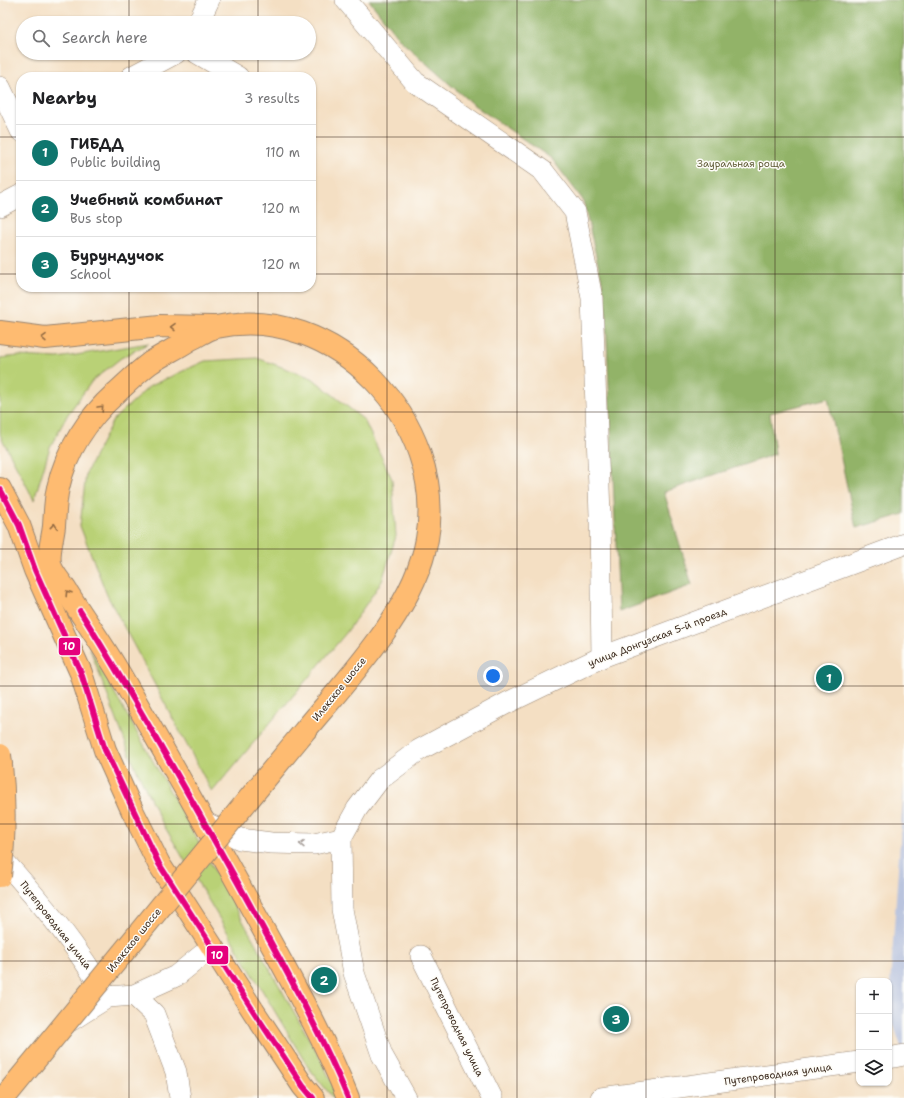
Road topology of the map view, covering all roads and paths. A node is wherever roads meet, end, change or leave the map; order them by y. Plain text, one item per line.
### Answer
1 (209, 0) edge
2 (346, 0) edge
3 (201, 16) edge
4 (163, 60) edge
5 (208, 60) edge
6 (140, 72) edge
7 (229, 72) edge
8 (0, 87) edge
9 (16, 121) edge
10 (16, 198) edge
11 (0, 206) edge
12 (212, 327) junction
13 (0, 332) edge
14 (0, 489) edge
15 (19, 525) junction
16 (904, 544) edge
17 (50, 565) junction
18 (602, 657) junction
19 (0, 755) edge
20 (204, 822) junction
21 (340, 838) junction
22 (0, 857) edge
23 (0, 876) edge
24 (212, 947) junction
25 (421, 956) dead end
26 (134, 996) junction
27 (108, 997) junction
28 (904, 1056) edge
29 (892, 1058) edge
30 (856, 1062) edge
31 (0, 1092) edge
32 (665, 1094) edge
33 (4, 1098) edge
34 (180, 1098) edge
35 (313, 1098) edge
36 (348, 1098) edge
37 (406, 1098) edge
38 (492, 1098) edge
39 (602, 1098) edge

1 - 3 street
2 - 18 street
4 - 6 street
5 - 7 street
8 - 9 street
10 - 11 street
12 -> 13 main road, Илекское шоссе
17 -> 12 main road
12 - 33 main road, Илекское шоссе, bridge
14 - 15 main road
15 - 17 main road
15 - 24 main road
16 - 18 street, улица Донгузская 5-й проезд
20 -> 17 main road
18 - 21 street, улица Донгузская 5-й проезд
19 - 23 main road, bridge
21 -> 20 street
20 - 36 main road
21 - 37 street
22 - 27 street, Путепроводная улица
24 - 26 street
24 - 35 main road
25 - 38 street, Путепроводная улица
26 - 27 street
26 - 34 street
27 - 31 street
28 - 29 street
30 - 32 street, Путепроводная улица
32 - 39 street, Путепроводная улица

